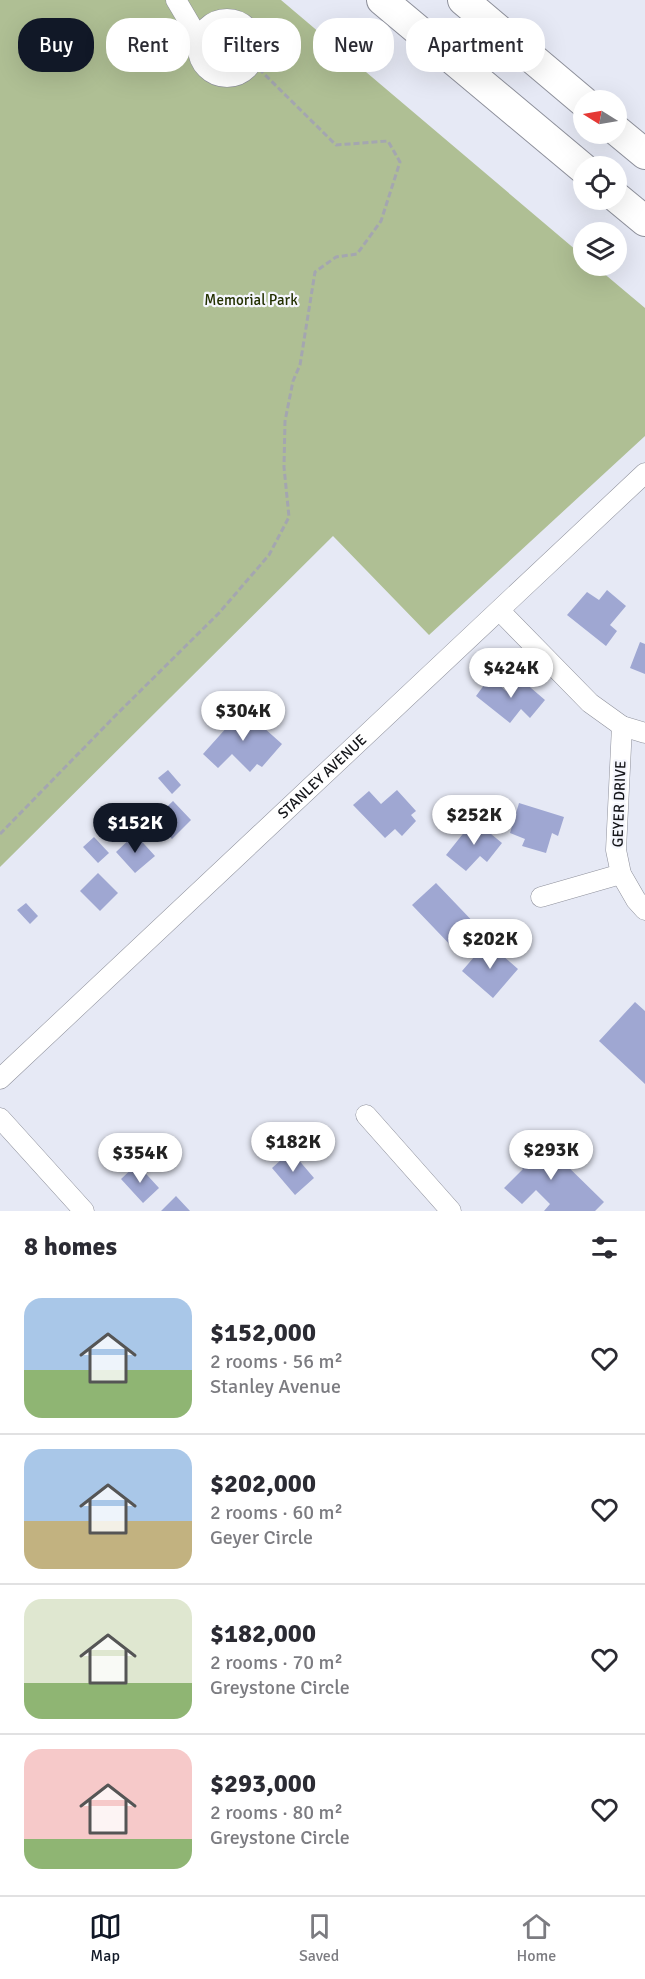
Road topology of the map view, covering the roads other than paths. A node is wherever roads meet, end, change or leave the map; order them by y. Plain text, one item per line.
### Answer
1 (176, 0) edge
2 (382, 0) edge
3 (463, 0) edge
4 (199, 39) junction
5 (573, 93) edge
6 (627, 139) edge
7 (645, 154) edge
8 (573, 160) edge
9 (627, 206) edge
10 (645, 221) edge
11 (645, 473) edge
12 (500, 611) junction
13 (622, 726) junction
14 (645, 733) edge
15 (621, 874) junction
16 (541, 897) dead end
17 (645, 910) edge
18 (0, 1079) edge
19 (366, 1115) dead end
20 (0, 1118) edge
21 (84, 1211) edge
22 (451, 1211) edge

1 - 4 street
2 - 8 highway
3 - 5 highway
4 - 4 street
6 - 7 highway
9 - 10 highway
11 - 12 street, STANLEY AVENUE
12 - 13 street
12 - 18 street, STANLEY AVENUE
13 - 14 street
13 - 15 street, GEYER DRIVE
15 - 16 street
15 - 17 street, GEYER DRIVE
19 - 22 street
20 - 21 street

